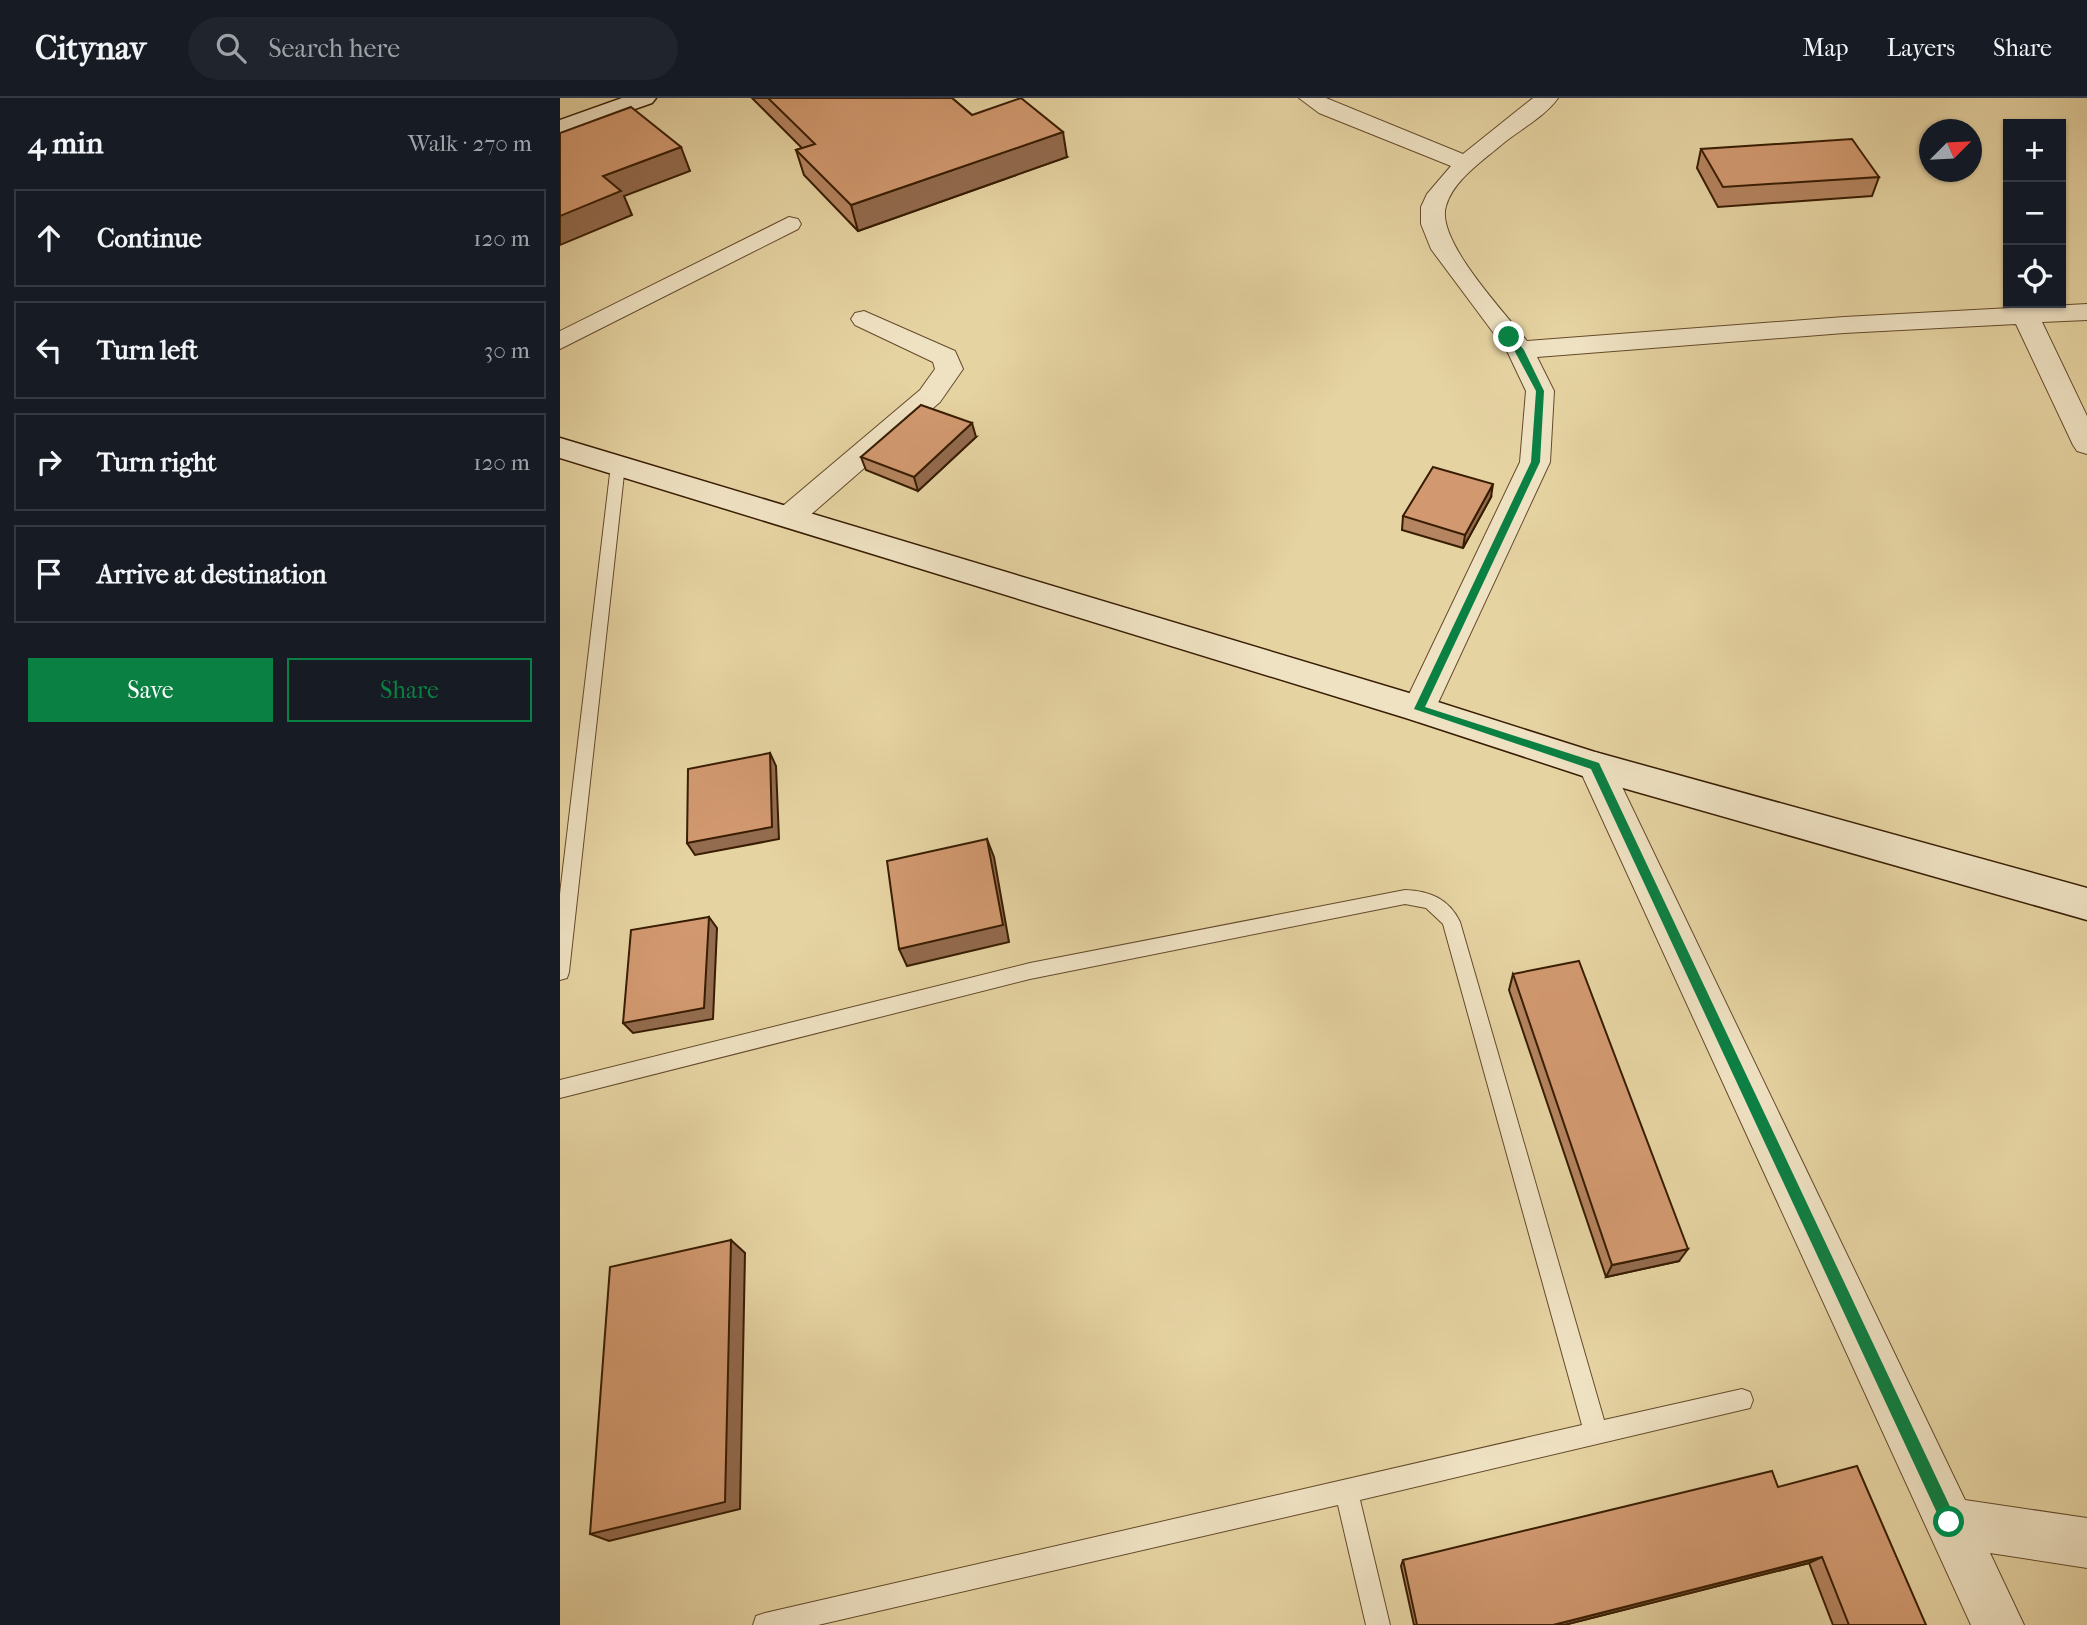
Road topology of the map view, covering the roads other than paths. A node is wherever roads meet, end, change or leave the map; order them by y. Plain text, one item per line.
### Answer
1 (645, 98) edge
2 (1310, 98) edge
3 (1547, 98) edge
4 (560, 128) edge
5 (1465, 163) junction
6 (789, 224) dead end
7 (2087, 312) edge
8 (2025, 315) junction
9 (864, 319) dead end
10 (560, 341) edge
11 (1520, 350) junction
12 (2087, 445) edge
13 (560, 448) edge
14 (618, 464) junction
15 (789, 517) junction
16 (1419, 709) junction
17 (1595, 766) junction
18 (2087, 904) edge
19 (560, 972) edge
20 (560, 1089) edge
21 (1742, 1400) dead end
22 (1596, 1433) junction
23 (1346, 1491) junction
24 (1949, 1522) junction
25 (2087, 1543) edge
26 (765, 1625) edge
27 (1378, 1625) edge
28 (1998, 1625) edge

1 - 4 street
2 - 5 street
3 - 5 street
5 - 11 street
6 - 10 street
7 - 8 street
8 - 11 street
8 - 12 street
9 - 15 street
11 - 16 street
13 - 14 street
14 - 15 street
14 - 19 lane
15 - 16 street
16 - 17 street
17 - 18 street
17 - 24 street
20 - 22 lane
21 - 22 lane
22 - 23 lane
23 - 26 lane
23 - 27 lane
24 - 25 street
24 - 28 street

